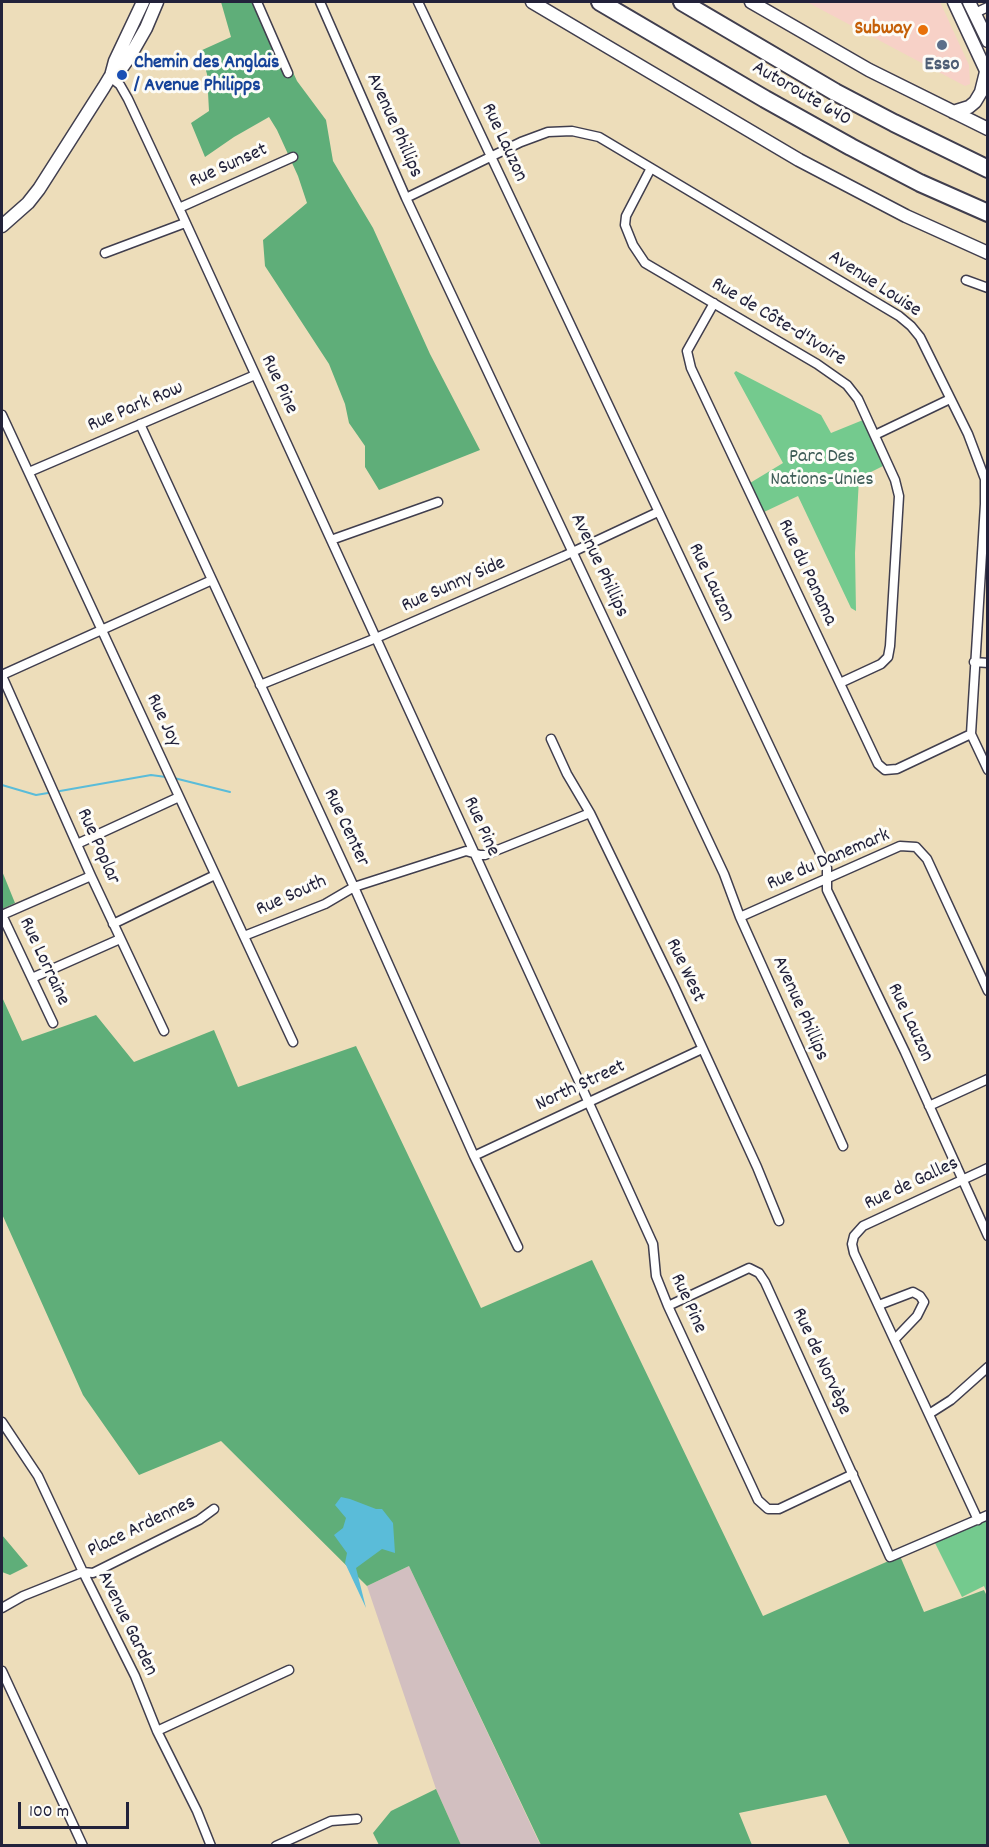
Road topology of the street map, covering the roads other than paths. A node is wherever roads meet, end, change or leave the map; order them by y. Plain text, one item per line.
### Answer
1 (143, 2) edge
2 (157, 2) edge
3 (257, 2) edge
4 (320, 2) edge
5 (418, 2) edge
6 (532, 2) edge
7 (600, 2) edge
8 (682, 2) edge
9 (751, 2) edge
10 (954, 2) edge
11 (969, 2) edge
12 (987, 7) edge
13 (975, 13) junction
14 (987, 41) edge
15 (288, 73) dead end
16 (987, 74) edge
17 (110, 77) junction
18 (953, 112) junction
19 (987, 129) edge
20 (492, 156) junction
21 (293, 157) dead end
22 (651, 168) junction
23 (987, 169) edge
24 (406, 198) junction
25 (179, 208) junction
26 (987, 213) edge
27 (185, 224) junction
28 (2, 226) edge
29 (105, 253) dead end
30 (987, 253) edge
31 (966, 280) dead end
32 (987, 288) edge
33 (714, 303) junction
34 (255, 375) junction
35 (950, 399) junction
36 (2, 414) edge
37 (140, 424) junction
38 (875, 435) junction
39 (29, 472) junction
40 (438, 502) dead end
41 (658, 512) junction
42 (331, 540) junction
43 (573, 552) junction
44 (212, 580) junction
45 (102, 630) junction
46 (376, 638) junction
47 (974, 662) junction
48 (987, 663) edge
49 (2, 676) edge
50 (840, 683) junction
51 (260, 685) junction
52 (971, 734) junction
53 (551, 739) dead end
54 (987, 770) edge
55 (179, 798) junction
56 (590, 813) junction
57 (77, 844) junction
58 (474, 854) junction
59 (91, 876) junction
60 (215, 876) junction
61 (827, 879) junction
62 (354, 887) junction
63 (2, 915) edge
64 (740, 917) junction
65 (113, 924) junction
66 (244, 936) junction
67 (120, 939) junction
68 (32, 978) junction
69 (987, 991) edge
70 (53, 1023) dead end
71 (164, 1031) dead end
72 (293, 1042) dead end
73 (702, 1049) junction
74 (987, 1079) edge
75 (588, 1101) junction
76 (929, 1106) junction
77 (843, 1146) dead end
78 (474, 1156) junction
79 (987, 1168) edge
80 (962, 1180) junction
81 (779, 1221) dead end
82 (987, 1236) edge
83 (518, 1246) dead end
84 (879, 1305) junction
85 (668, 1306) junction
86 (895, 1339) junction
87 (987, 1367) edge
88 (929, 1414) junction
89 (2, 1422) edge
90 (854, 1474) junction
91 (214, 1509) dead end
92 (987, 1515) edge
93 (978, 1520) junction
94 (82, 1572) junction
95 (2, 1608) edge
96 (289, 1670) dead end
97 (2, 1671) edge
98 (157, 1731) junction
99 (357, 1819) dead end
100 (83, 1845) edge
101 (211, 1845) edge
102 (276, 1845) edge

1 - 17 main road
2 - 17 main road
3 - 15 street
4 - 24 street, Avenue Phillips
5 - 20 street, Rue Lauzon
6 - 30 main road
7 - 26 highway, Autoroute 640
8 - 23 highway, Autoroute 640
9 - 18 main road
10 - 16 main road
11 - 13 main road
12 - 13 street
13 - 14 main road
16 - 18 main road
17 - 25 street, Rue Pine
17 - 28 main road
18 - 19 main road
20 - 22 street, Avenue Louise
20 - 24 street, Avenue Louise
20 - 41 street, Rue Lauzon
21 - 25 street, Rue Sunset
22 - 33 street, Rue de Côte-d'Ivoire
22 - 35 street, Avenue Louise
24 - 43 street, Avenue Phillips
25 - 27 street, Rue Pine
27 - 29 street
27 - 34 street, Rue Pine
31 - 32 street
33 - 38 street, Rue de Côte-d'Ivoire
33 - 50 street, Rue du Panama
34 - 37 street, Rue Park Row
34 - 42 street, Rue Pine
35 - 38 street
35 - 47 street, Avenue Louise
36 - 39 street, Rue Joy
37 - 39 street, Rue Park Row
37 - 44 street, Rue Center
38 - 50 street, Rue de Côte-d'Ivoire
39 - 45 street, Rue Joy
40 - 42 street
41 - 43 street, Rue Sunny Side
41 - 61 street, Rue Lauzon
42 - 46 street, Rue Pine
43 - 46 street, Rue Sunny Side
43 - 64 street, Avenue Phillips
44 - 45 street
44 - 51 street, Rue Center
45 - 49 street
45 - 55 street, Rue Joy
46 - 51 street, Rue Sunny Side
46 - 58 street, Rue Pine
47 - 48 street
47 - 52 street, Avenue Louise
49 - 57 street, Rue Poplar
50 - 52 street, Rue du Panama
51 - 62 street, Rue Center
52 - 54 street, Avenue Louise
53 - 56 street, Rue West
55 - 57 street
55 - 60 street, Rue Joy
56 - 58 street, Rue South
56 - 73 street, Rue West
57 - 59 street, Rue Poplar
58 - 62 street, Rue South
58 - 75 street, Rue Pine
59 - 63 street
59 - 65 street, Rue Poplar
60 - 65 street
60 - 66 street, Rue Joy
61 - 64 street, Rue du Danemark
61 - 69 street, Rue du Danemark
61 - 76 street, Rue Lauzon
62 - 66 street, Rue South
62 - 78 street, Rue Center
63 - 68 street, Rue Lorraine
64 - 77 street, Avenue Phillips
65 - 67 street, Rue Poplar
66 - 72 street, Rue Joy
67 - 68 street
67 - 71 street, Rue Poplar
68 - 70 street, Rue Lorraine
73 - 75 street, North Street
73 - 81 street, Rue West
74 - 76 street
75 - 78 street, North Street
75 - 85 street, Rue Pine
76 - 80 street, Rue Lauzon
78 - 83 street, Rue Center
79 - 80 street, Rue de Galles
80 - 82 street, Rue Lauzon
80 - 84 street, Rue de Galles
84 - 86 street
84 - 86 street
85 - 90 street, Rue Pine
85 - 90 street, Rue de Norvège
86 - 88 street
87 - 88 street
88 - 93 street
89 - 94 street, Avenue Garden
90 - 93 street, Rue de Norvège
91 - 94 street, Place Ardennes
92 - 93 street
94 - 95 street, Place Ardennes
94 - 98 street, Avenue Garden
96 - 98 street
97 - 100 street
98 - 101 street, Avenue Garden
99 - 102 street

